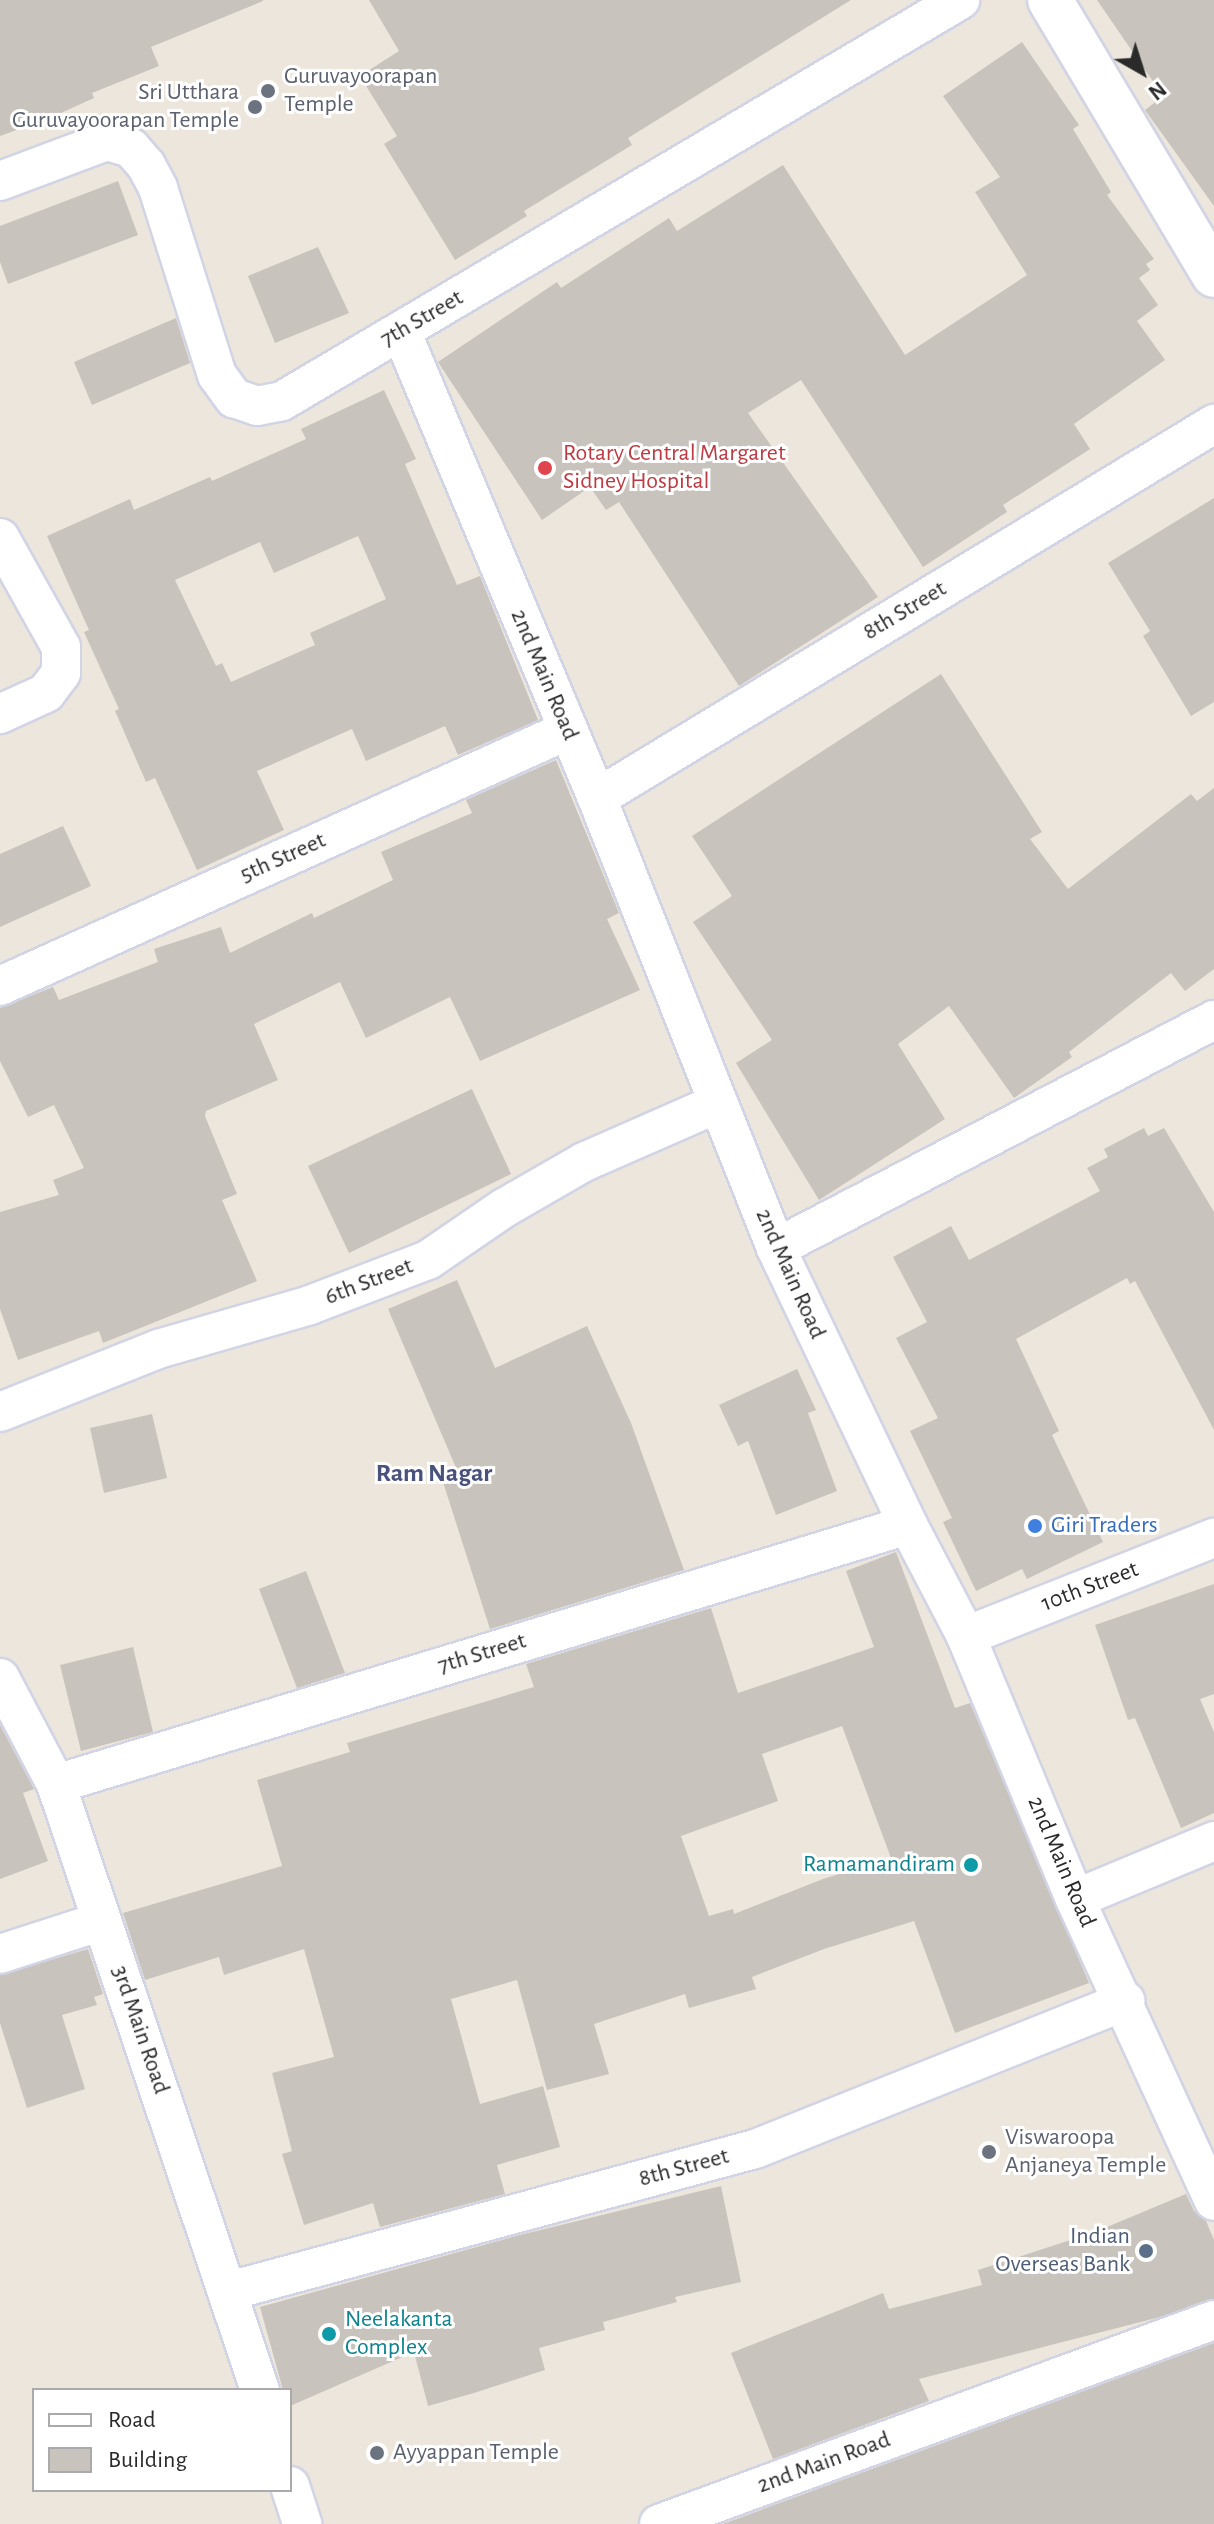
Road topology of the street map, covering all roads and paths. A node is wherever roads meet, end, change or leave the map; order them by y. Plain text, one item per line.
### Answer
1 (960, 0) edge
2 (1050, 0) edge
3 (0, 181) edge
4 (1214, 275) edge
5 (401, 331) junction
6 (1214, 424) edge
7 (0, 538) edge
8 (0, 714) edge
9 (566, 731) junction
10 (597, 798) junction
11 (0, 986) edge
12 (1214, 1020) edge
13 (716, 1104) junction
14 (776, 1248) junction
15 (0, 1412) edge
16 (908, 1525) junction
17 (1214, 1538) edge
18 (966, 1636) junction
19 (0, 1678) edge
20 (56, 1784) junction
21 (1214, 1841) edge
22 (1075, 1899) junction
23 (102, 1921) junction
24 (0, 1954) edge
25 (1125, 2001) junction
26 (1214, 2201) edge
27 (229, 2291) junction
28 (1214, 2320) edge
29 (259, 2388) edge
30 (292, 2492) edge
31 (302, 2524) edge
32 (659, 2524) edge

1 - 5 street, 7th Street
2 - 4 street
3 - 5 street, 7th Street
5 - 9 street, 2nd Main Road
6 - 10 street, 8th Street
7 - 8 street
9 - 10 street, 2nd Main Road
9 - 11 street, 5th Street
10 - 13 street, 2nd Main Road
12 - 14 street
13 - 14 street, 2nd Main Road
13 - 15 street, 6th Street
14 - 16 street, 2nd Main Road
16 - 18 street, 2nd Main Road
16 - 20 street, 7th Street
17 - 18 street, 10th Street
18 - 22 street, 2nd Main Road
19 - 20 street, 3rd Main Road
20 - 23 street, 3rd Main Road
21 - 22 street
22 - 25 street, 2nd Main Road
23 - 24 street
23 - 27 street, 3rd Main Road
25 - 26 street, 2nd Main Road
25 - 27 street, 8th Street
27 - 29 street, 3rd Main Road
28 - 32 street, 2nd Main Road
30 - 31 street

